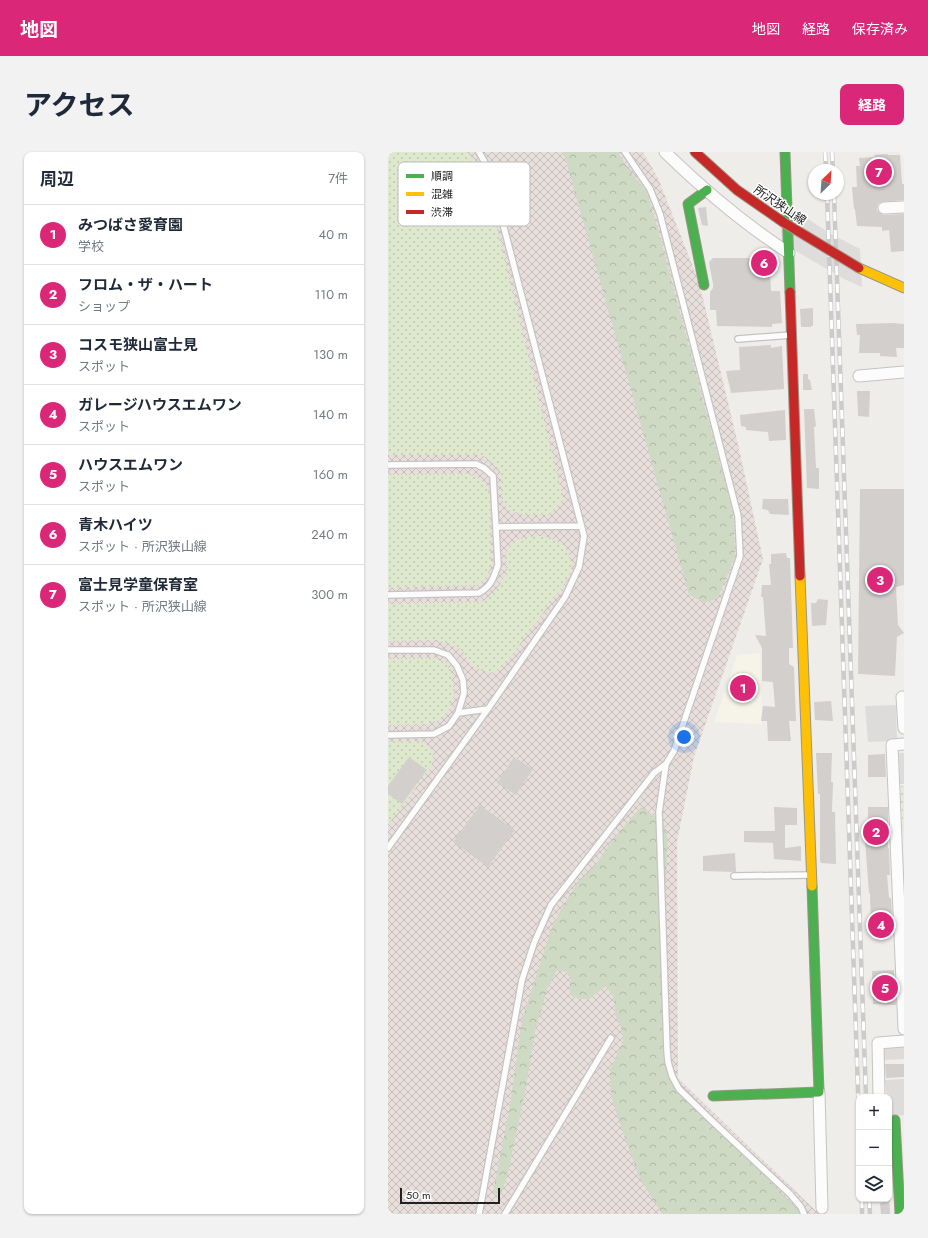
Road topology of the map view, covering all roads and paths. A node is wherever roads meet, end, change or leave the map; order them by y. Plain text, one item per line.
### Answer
1 (479, 152) edge
2 (625, 152) edge
3 (665, 152) edge
4 (695, 152) edge
5 (785, 152) edge
6 (485, 162) edge
7 (707, 190) junction
8 (904, 206) edge
9 (884, 208) dead end
10 (503, 226) edge
11 (789, 253) junction
12 (704, 285) dead end
13 (904, 288) edge
14 (791, 335) junction
15 (738, 339) dead end
16 (904, 372) edge
17 (858, 376) dead end
18 (388, 465) edge
19 (581, 526) junction
20 (496, 527) junction
21 (388, 595) edge
22 (388, 650) edge
23 (904, 697) edge
24 (488, 709) junction
25 (458, 713) junction
26 (904, 728) edge
27 (388, 735) edge
28 (904, 744) edge
29 (666, 764) junction
30 (388, 848) edge
31 (810, 875) junction
32 (734, 876) dead end
33 (903, 968) edge
34 (904, 1029) edge
35 (611, 1038) dead end
36 (904, 1041) edge
37 (819, 1092) junction
38 (879, 1094) edge
39 (713, 1096) dead end
40 (896, 1120) edge
41 (901, 1180) edge
42 (902, 1202) edge
43 (822, 1208) dead end
44 (479, 1214) edge
45 (505, 1214) edge
46 (804, 1214) edge
47 (900, 1214) edge

1 - 6 lane
2 - 29 lane
3 - 7 street
4 - 13 street, 所沢狭山線, bridge
5 - 11 street
7 - 11 street
7 - 12 street
8 - 9 street
10 - 19 lane
11 - 14 street
14 - 15 lane
14 - 31 street
16 - 17 street
18 - 20 lane
19 - 20 lane
19 - 24 lane
20 - 21 lane
22 - 25 lane
23 - 26 street
24 - 25 lane
24 - 30 lane
25 - 27 lane
28 - 33 street
29 - 44 lane
29 - 46 lane
31 - 32 lane
31 - 37 street
33 - 34 street
35 - 45 lane
36 - 38 street
37 - 39 street
37 - 43 street
40 - 41 street
41 - 42 street
42 - 47 street

